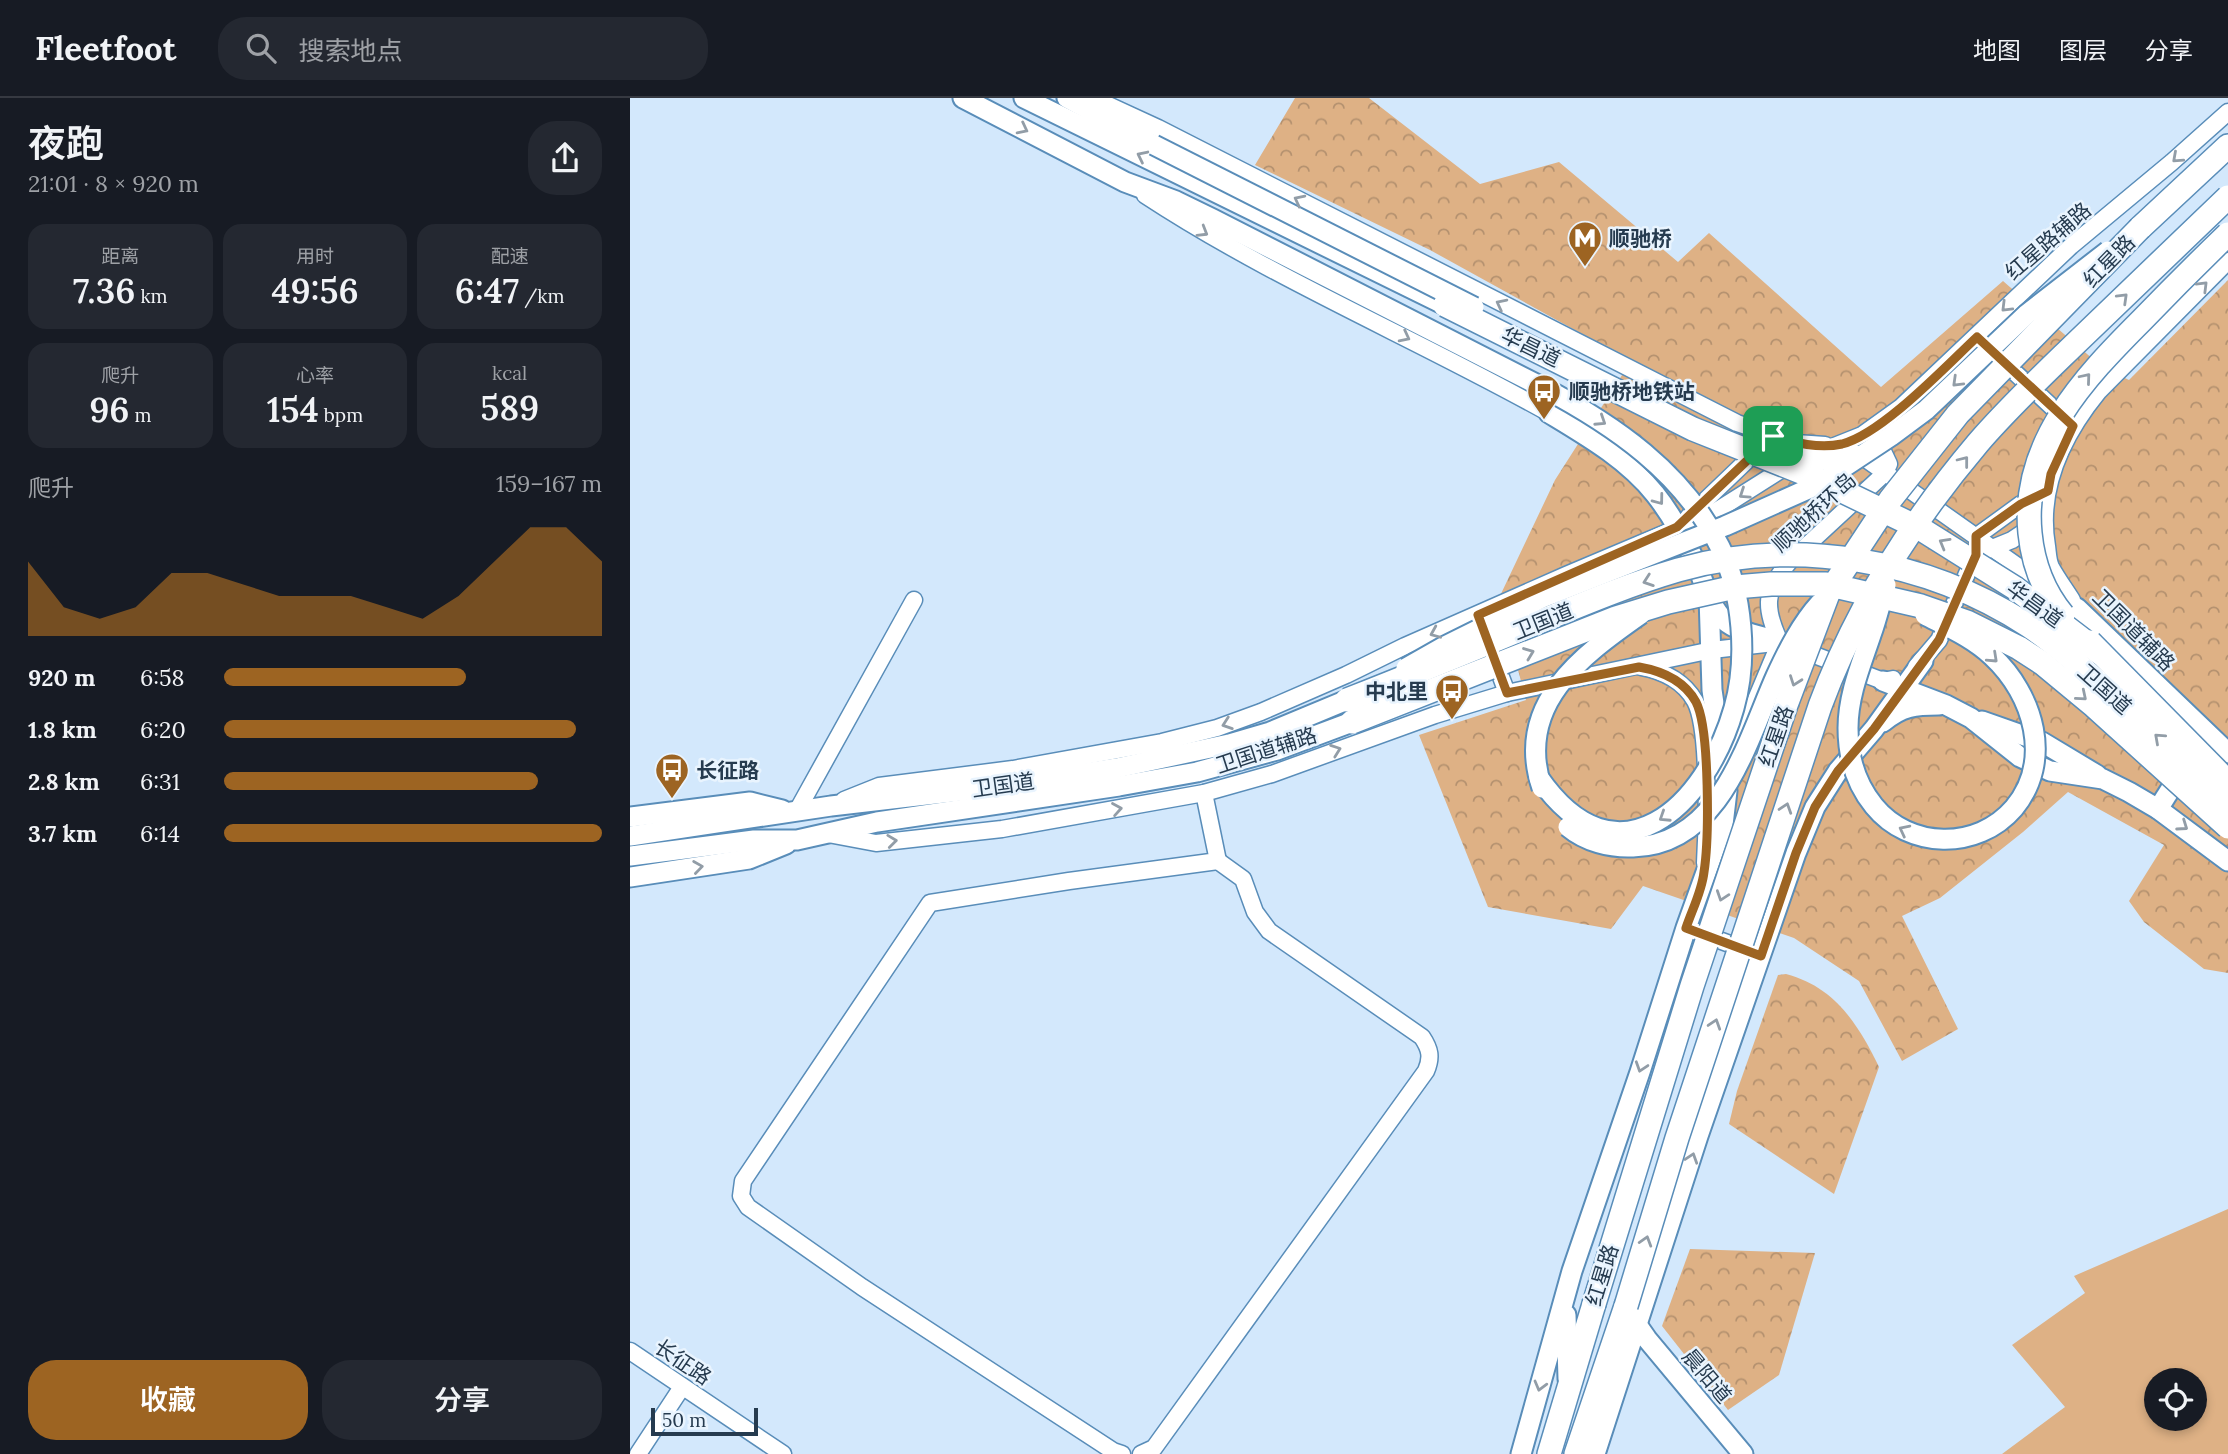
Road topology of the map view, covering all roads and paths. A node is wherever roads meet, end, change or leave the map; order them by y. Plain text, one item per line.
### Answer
1 (963, 98) edge
2 (1024, 98) edge
3 (1066, 98) edge
4 (1093, 98) edge
5 (2228, 112) edge
6 (2228, 146) edge
7 (1125, 182) junction
8 (2228, 197) edge
9 (2140, 228) junction
10 (2228, 233) edge
11 (2228, 261) edge
12 (1445, 305) joint
13 (1977, 337) junction
14 (1901, 407) junction
15 (1549, 413) joint
16 (2073, 426) junction
17 (1773, 436) junction
18 (1843, 443) junction
19 (1873, 448) junction
20 (1885, 473) junction
21 (2048, 491) junction
22 (2044, 518) junction
23 (1677, 527) junction
24 (1976, 536) junction
25 (1992, 547) junction
26 (1976, 555) junction
27 (1895, 556) junction
28 (1828, 594) junction
29 (1709, 597) junction
30 (1893, 598) junction
31 (914, 600) dead end
32 (1651, 607) junction
33 (2077, 608) junction
34 (1478, 615) junction
35 (1780, 642) junction
36 (1712, 650) junction
37 (2100, 653) junction
38 (1923, 661) junction
39 (1639, 667) junction
40 (1883, 681) junction
41 (1680, 682) junction
42 (1903, 689) junction
43 (1507, 693) junction
44 (1946, 705) junction
45 (1708, 709) junction
46 (1350, 711) junction
47 (1874, 729) junction
48 (2207, 733) junction
49 (2228, 753) edge
50 (1724, 776) junction
51 (1539, 778) junction
52 (2228, 782) edge
53 (1204, 793) junction
54 (2228, 801) edge
55 (831, 806) junction
56 (2158, 808) junction
57 (793, 811) junction
58 (630, 817) edge
59 (2228, 827) edge
60 (825, 834) junction
61 (630, 836) edge
62 (797, 840) junction
63 (630, 856) edge
64 (1218, 861) junction
65 (2228, 861) edge
66 (1704, 875) junction
67 (630, 877) edge
68 (1686, 928) junction
69 (1761, 956) junction
70 (1632, 1316) junction
71 (1567, 1343) junction
72 (630, 1351) edge
73 (1625, 1362) junction
74 (1599, 1383) junction
75 (682, 1387) junction
76 (638, 1454) edge
77 (783, 1454) edge
78 (1122, 1454) edge
79 (1141, 1454) edge
80 (1521, 1454) edge
81 (1549, 1454) edge
82 (1576, 1454) edge
83 (1595, 1454) edge
84 (1734, 1454) edge
85 (1743, 1454) edge

1 -> 7 main road
12 -> 2 main road, 华昌道
3 - 19 main road, bridge
17 -> 4 street, 华昌道
5 -> 13 street, 红星路辅路
6 - 9 highway, 红星路
7 -> 15 street
7 -> 51 main road, bridge
27 -> 8 highway, 红星路, bridge
9 -> 19 main road, bridge
9 - 28 highway, 红星路, bridge
37 -> 10 highway, bridge
16 -> 11 street
37 -> 12 highway, 华昌道, bridge
13 - 14 street, 红星路辅路
13 - 16 street
14 - 18 street, 红星路辅路
14 - 20 street, 红星路辅路
15 -> 23 main road
16 - 21 street
17 - 18 street, 华昌道
17 - 23 street
18 - 20 street, 顺驰桥环岛
18 -> 23 street, 红星路辅路
19 - 46 main road, bridge
20 - 24 street, 顺驰桥环岛
20 - 35 street, 顺驰桥环岛
21 - 22 street
21 - 24 street
22 - 25 street
22 - 33 street, 卫国道辅路
23 - 29 main road
23 - 34 street, 卫国道辅路
24 - 25 street, 顺驰桥环岛
24 - 26 street
25 - 26 street
25 - 33 street, 顺驰桥环岛
26 - 38 street
30 -> 27 main road, bridge
70 -> 27 highway, 红星路, bridge
28 - 51 main road, bridge
28 -> 71 highway, 红星路, bridge
29 - 35 main road
29 - 36 main road
30 - 32 highway, 卫国道, bridge
30 -> 59 highway, 卫国道, bridge
31 - 57 street
46 -> 32 highway, 卫国道, bridge
32 - 51 main road, bridge
33 - 48 main road, 卫国道辅路
34 - 43 street
34 -> 55 street, 卫国道辅路
35 - 36 street, 卫国道辅路
35 - 40 street
35 - 50 street
36 - 39 street, 卫国道辅路
36 - 45 main road
37 - 52 highway, 卫国道, bridge
38 - 40 street
38 - 42 main road
38 - 44 main road
39 - 41 street
39 - 43 street, 卫国道辅路
40 - 42 main road
41 - 45 street
41 - 45 street
42 - 44 main road
42 - 47 main road
53 -> 43 street, 卫国道辅路
44 - 47 main road
44 - 56 main road
45 - 50 main road
45 - 66 street
54 -> 46 highway, 卫国道, bridge
46 - 55 main road, 卫国道
46 - 60 main road, 卫国道
47 - 69 main road
48 - 49 main road, 卫国道辅路
48 - 56 main road
50 - 66 main road
60 -> 53 street, 卫国道辅路
53 - 64 street
55 - 57 main road, 卫国道
56 -> 65 main road
57 - 58 main road
57 - 61 main road, 卫国道
60 - 62 main road, 卫国道
62 - 63 main road, 卫国道
67 -> 62 main road
64 - 78 street
64 - 79 street
66 - 68 main road
68 - 69 street
68 -> 71 main road
70 -> 69 main road
70 - 73 main road
70 - 74 highway, 红星路
70 - 85 main road, 晨阳道
71 -> 80 main road
71 - 81 highway, 红星路
72 - 75 street, 长征路
73 - 74 highway
73 - 83 main road
73 - 84 main road, 晨阳道
74 - 82 highway, 红星路
75 - 76 street
75 - 77 street, 长征路

